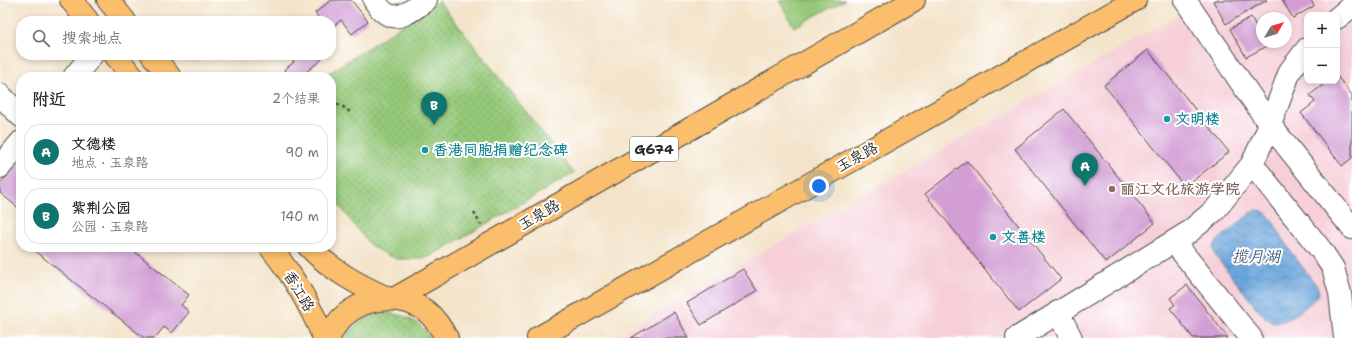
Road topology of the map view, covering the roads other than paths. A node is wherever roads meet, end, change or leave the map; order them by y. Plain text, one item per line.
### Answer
1 (71, 0) edge
2 (108, 0) edge
3 (374, 0) edge
4 (426, 0) edge
5 (914, 0) edge
6 (1135, 0) edge
7 (1185, 0) edge
8 (1352, 6) edge
9 (84, 16) edge
10 (121, 16) edge
11 (1340, 16) edge
12 (1304, 53) edge
13 (88, 60) edge
14 (119, 60) edge
15 (156, 60) edge
16 (78, 72) edge
17 (129, 72) edge
18 (166, 72) edge
19 (0, 95) edge
20 (16, 111) edge
21 (1270, 125) junction
22 (16, 148) edge
23 (1252, 164) junction
24 (0, 167) edge
25 (1352, 228) edge
26 (1174, 242) junction
27 (274, 252) edge
28 (315, 252) edge
29 (392, 299) junction
30 (1058, 312) junction
31 (324, 338) edge
32 (329, 338) edge
33 (447, 338) edge
34 (538, 338) edge
35 (1017, 338) edge
36 (1071, 338) edge
37 (1251, 338) edge
38 (1345, 338) edge

1 - 9 main road
2 - 10 main road
3 - 4 street
5 - 29 main road, 玉泉路 / G674
6 - 34 main road, 玉泉路
7 - 21 street
8 - 11 street
12 - 21 street
13 - 16 street
14 - 17 main road
15 - 18 main road
19 - 20 street
21 - 23 street
21 - 25 street
22 - 24 street
23 - 26 street
23 - 38 street
26 - 30 street
26 - 37 street
27 - 31 main road, 香江路
28 - 29 main road
29 - 32 main road
29 - 33 main road
30 - 35 street
30 - 36 street

